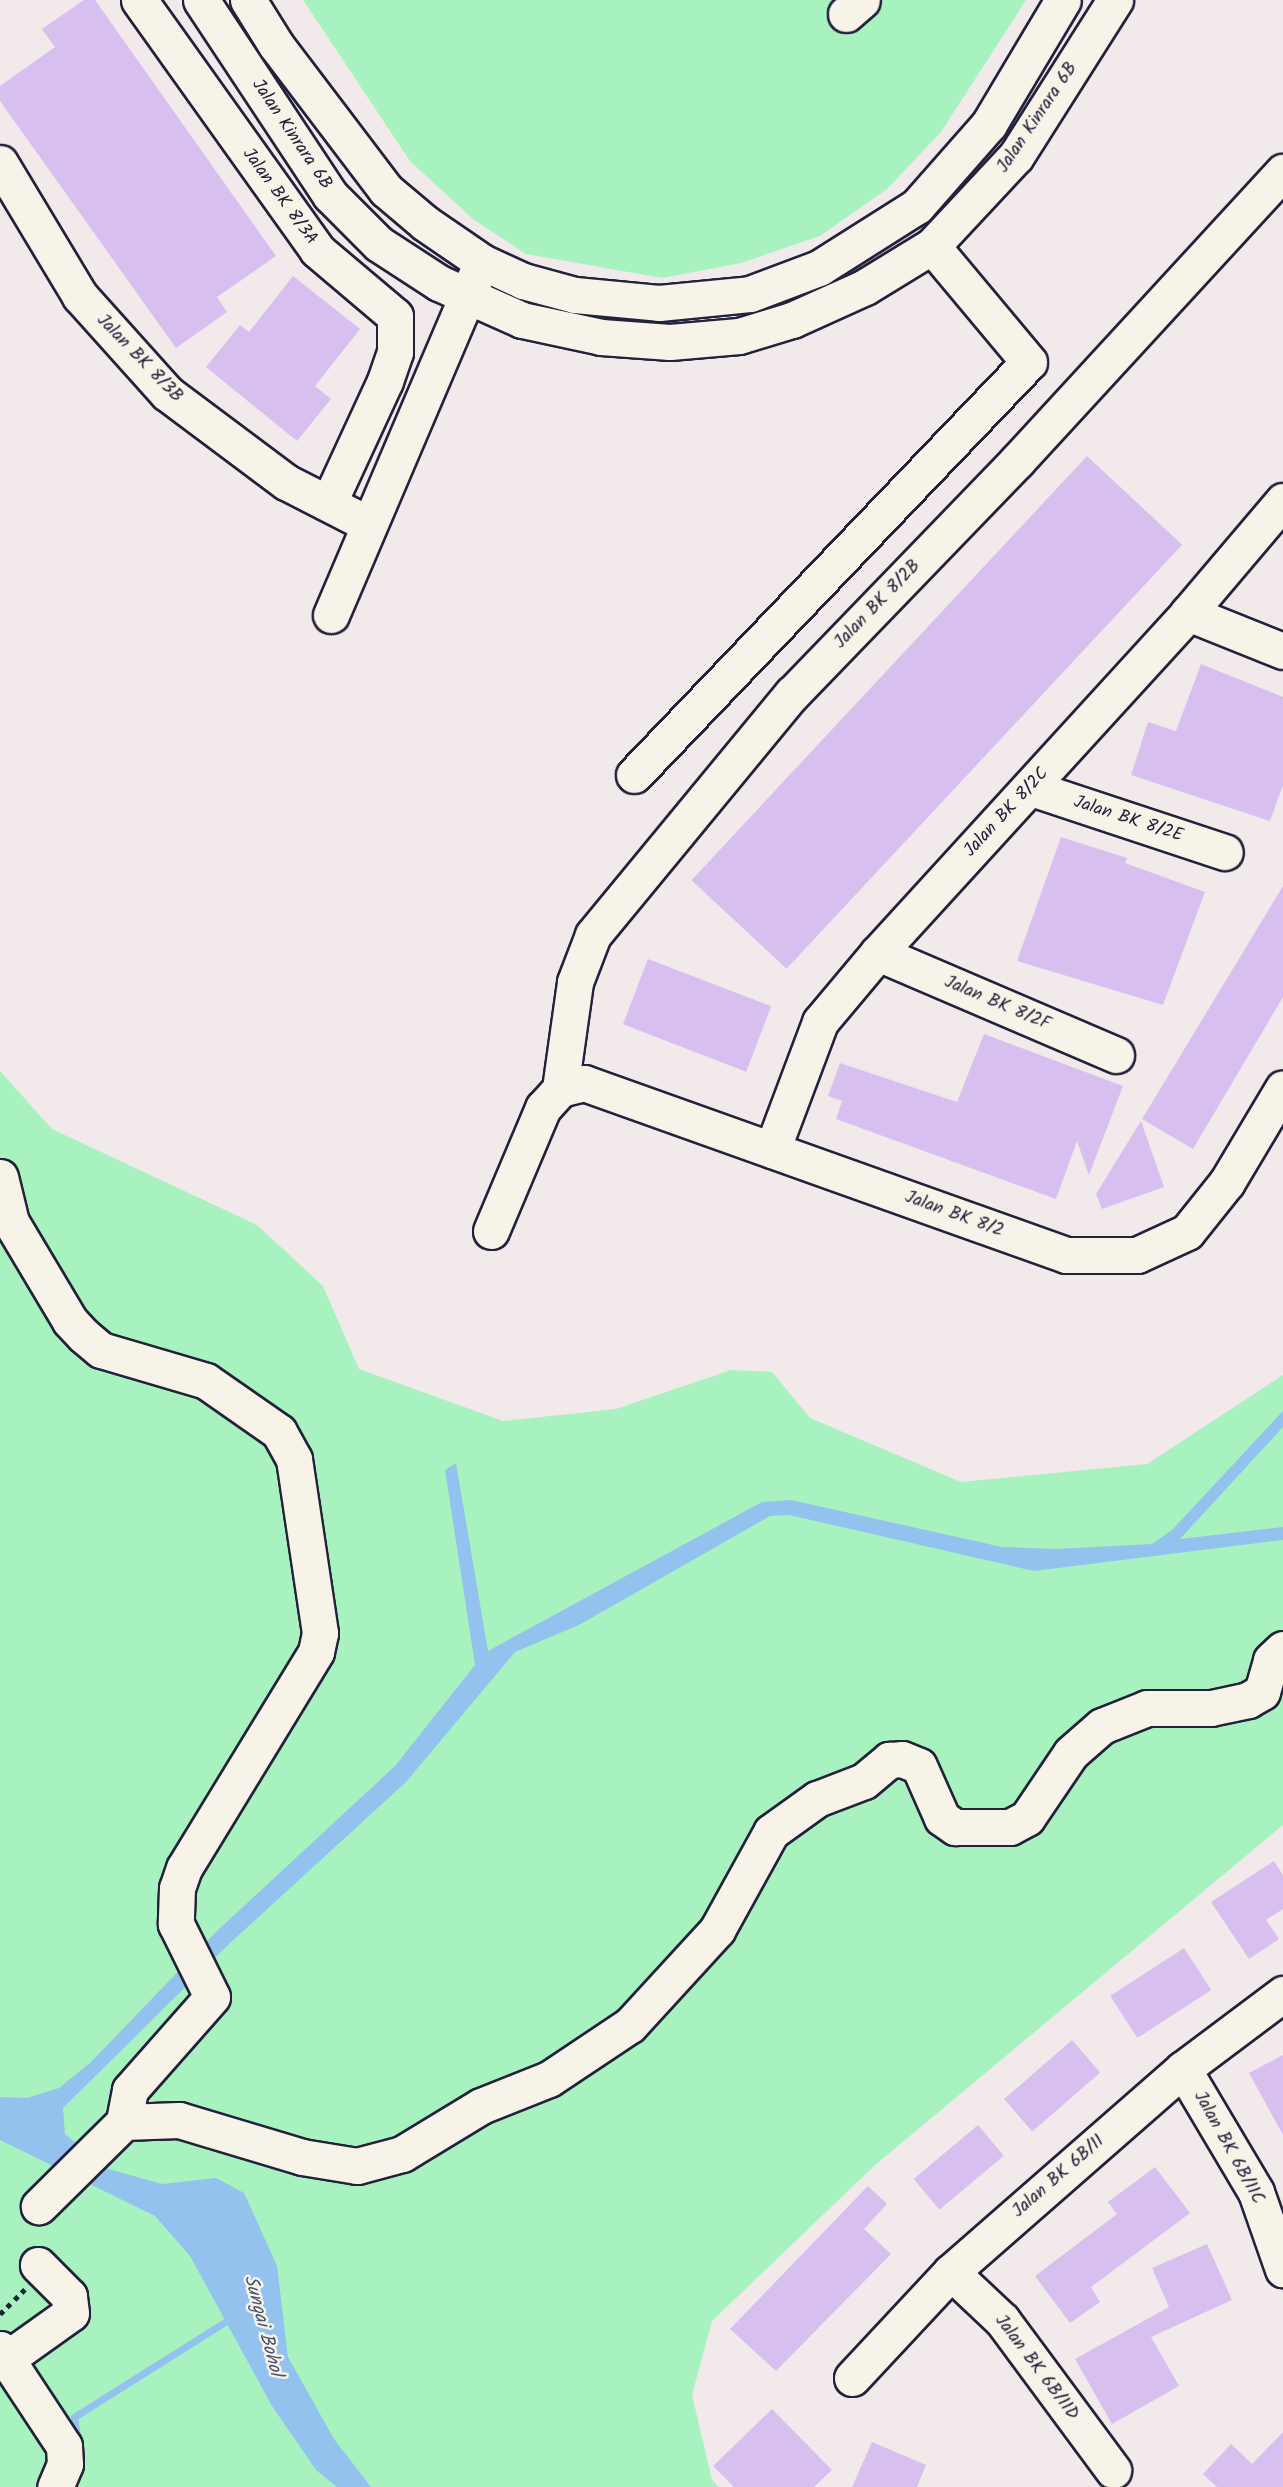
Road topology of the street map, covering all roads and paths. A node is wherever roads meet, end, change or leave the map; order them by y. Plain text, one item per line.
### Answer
1 (139, 0) edge
2 (201, 0) edge
3 (248, 0) edge
4 (1063, 0) edge
5 (1115, 0) edge
6 (0, 163) edge
7 (1283, 172) edge
8 (932, 246) junction
9 (482, 262) junction
10 (466, 296) junction
11 (1283, 500) edge
12 (329, 502) junction
13 (368, 524) junction
14 (1188, 613) junction
15 (331, 615) dead end
16 (1283, 651) edge
17 (634, 775) dead end
18 (1031, 788) junction
19 (1225, 852) dead end
20 (877, 953) junction
21 (1116, 1055) dead end
22 (1283, 1088) edge
23 (560, 1089) junction
24 (772, 1150) junction
25 (0, 1177) edge
26 (491, 1231) dead end
27 (1283, 1649) edge
28 (1283, 1994) edge
29 (1183, 2069) junction
30 (118, 2127) junction
31 (39, 2206) dead end
32 (38, 2265) dead end
33 (1283, 2269) edge
34 (951, 2272) junction
35 (4, 2353) edge
36 (852, 2378) dead end
37 (1114, 2470) dead end
38 (55, 2487) edge

1 - 12 street, Jalan BK 8/3A
2 - 10 street, Jalan Kinrara 6B
3 - 9 street
4 - 9 street
5 - 8 street, Jalan Kinrara 6B
6 - 12 street, Jalan BK 8/3B
7 - 23 street, Jalan BK 8/2B
8 - 10 street, Jalan Kinrara 6B
8 - 17 street
9 - 10 street
10 - 13 street
11 - 14 street, Jalan BK 8/2C
12 - 13 street, Jalan BK 8/3B
13 - 15 street
14 - 16 street
14 - 18 street, Jalan BK 8/2C
18 - 19 street, Jalan BK 8/2E
18 - 20 street, Jalan BK 8/2C
20 - 21 street, Jalan BK 8/2F
20 - 24 street, Jalan BK 8/2C
22 - 24 street, Jalan BK 8/2
23 - 24 street, Jalan BK 8/2
23 - 26 street
25 - 30 street
27 - 30 street
28 - 29 street, Jalan BK 6B/11
29 - 33 street, Jalan BK 6B/11C
29 - 34 street, Jalan BK 6B/11
30 - 31 street
32 - 35 street
34 - 36 street, Jalan BK 6B/11
34 - 37 street, Jalan BK 6B/11D
35 - 38 street

